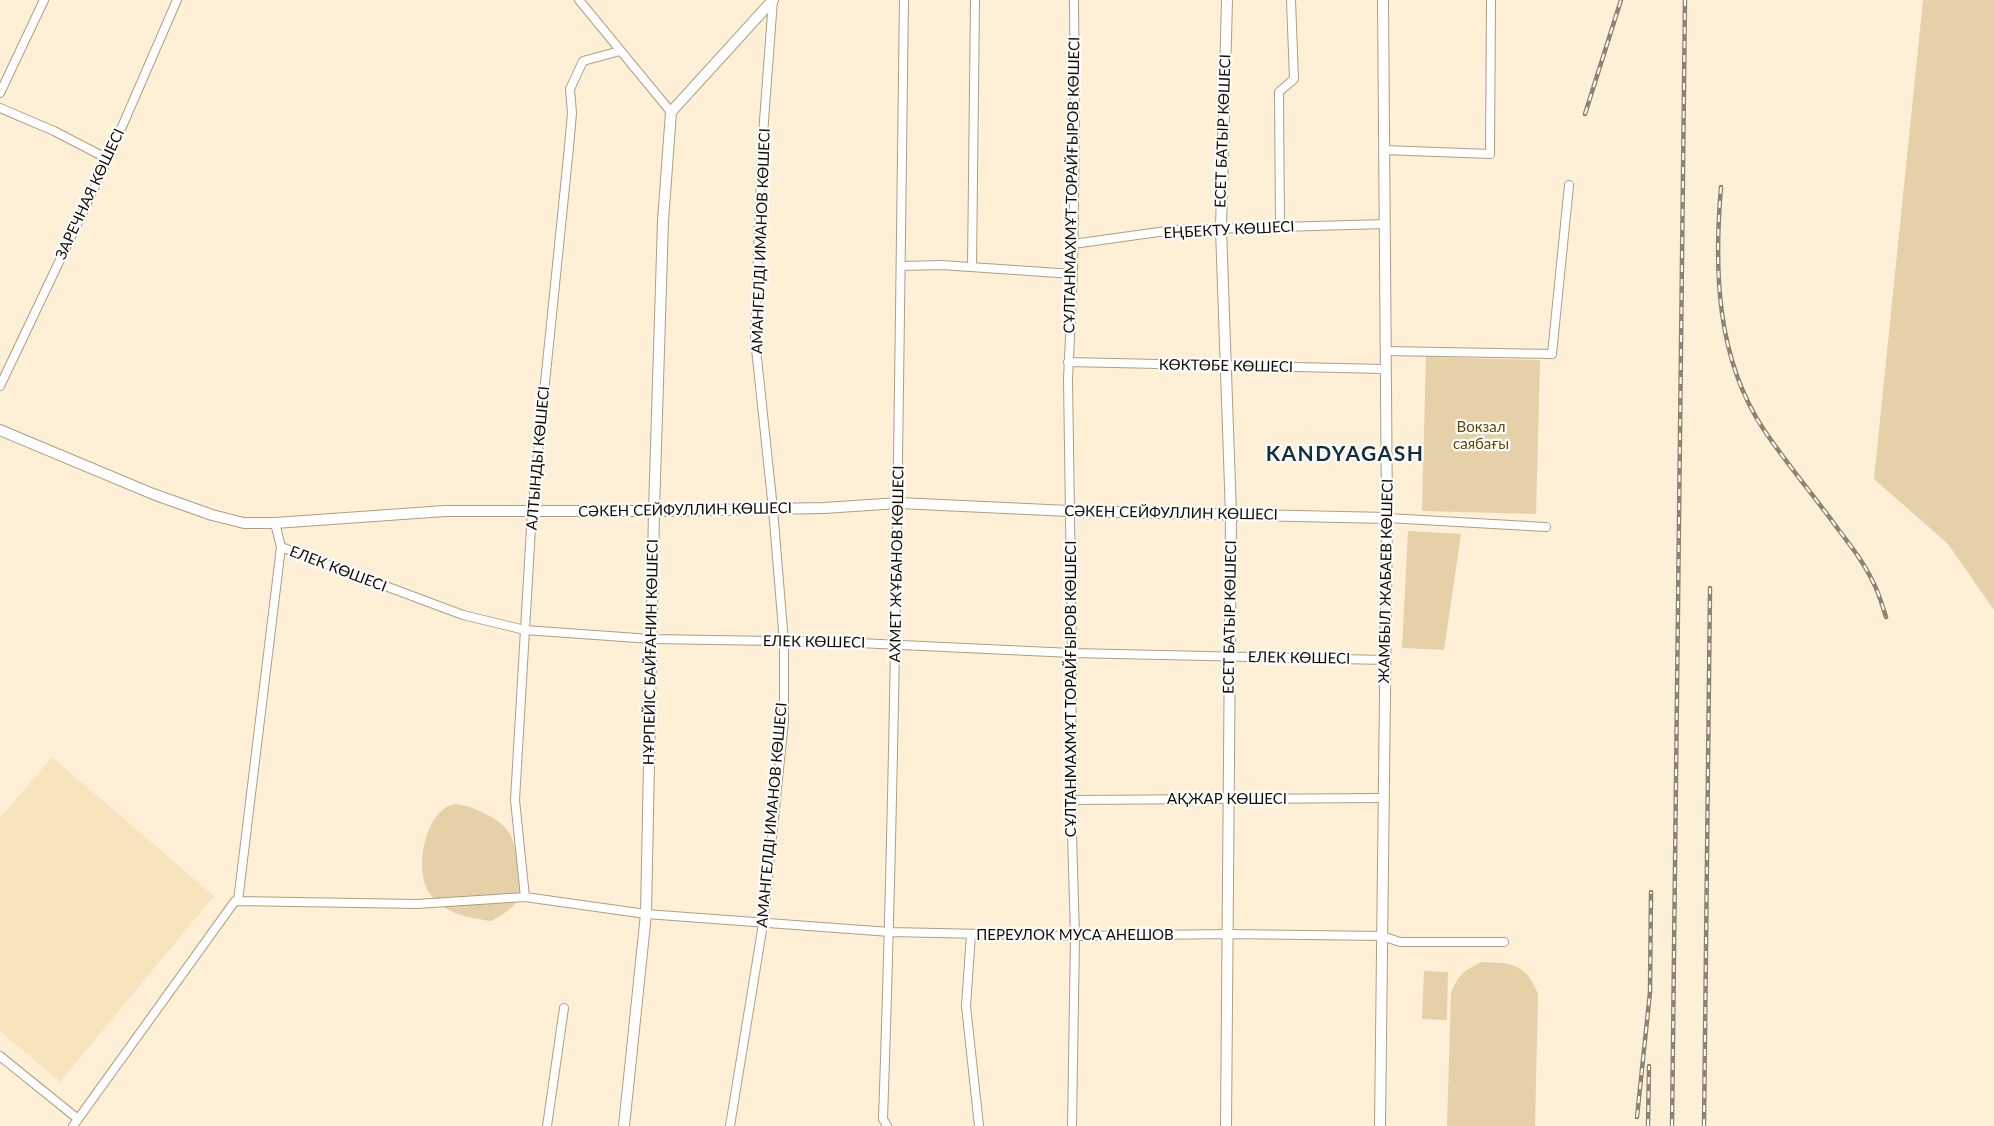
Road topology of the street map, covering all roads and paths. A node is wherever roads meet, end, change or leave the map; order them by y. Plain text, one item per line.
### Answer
1 (44, 0) edge
2 (177, 0) edge
3 (579, 0) edge
4 (773, 0) edge
5 (904, 0) edge
6 (975, 0) edge
7 (1074, 0) edge
8 (1227, 0) edge
9 (1291, 0) edge
10 (1383, 0) edge
11 (1491, 0) edge
12 (620, 51) junction
13 (0, 93) edge
14 (0, 108) edge
15 (670, 112) junction
16 (1384, 150) junction
17 (108, 159) junction
18 (1569, 185) dead end
19 (1385, 225) junction
20 (1280, 227) junction
21 (1221, 229) junction
22 (1073, 244) junction
23 (901, 266) junction
24 (972, 267) junction
25 (1073, 274) junction
26 (1385, 351) junction
27 (1068, 362) junction
28 (1224, 367) junction
29 (1385, 369) junction
30 (0, 386) edge
31 (0, 430) edge
32 (899, 503) junction
33 (773, 509) junction
34 (532, 511) junction
35 (654, 511) junction
36 (1069, 511) junction
37 (1231, 515) junction
38 (1387, 518) junction
39 (275, 524) junction
40 (1546, 527) dead end
41 (281, 547) junction
42 (525, 630) junction
43 (651, 639) junction
44 (784, 642) junction
45 (895, 644) junction
46 (1072, 653) junction
47 (1230, 657) junction
48 (1385, 660) junction
49 (1229, 798) junction
50 (1384, 798) junction
51 (1071, 800) junction
52 (525, 897) junction
53 (238, 901) junction
54 (646, 914) junction
55 (763, 924) junction
56 (890, 932) junction
57 (970, 934) junction
58 (1228, 934) junction
59 (1076, 936) junction
60 (1382, 936) junction
61 (1504, 942) dead end
62 (564, 1008) dead end
63 (0, 1056) edge
64 (75, 1122) edge
65 (547, 1126) edge
66 (624, 1126) edge
67 (730, 1126) edge
68 (887, 1126) edge
69 (979, 1126) edge
70 (1071, 1126) edge
71 (1226, 1126) edge
72 (1380, 1126) edge

1 - 13 street
2 - 17 street, ЗАРЕЧНАЯ КӨШЕСІ
3 - 12 street
4 - 15 street
4 - 33 street, АМАНГЕЛДІ ИМАНОВ КӨШЕСІ
5 - 23 street, АХМЕТ ЖҰБАНОВ КӨШЕСІ
6 - 24 street
7 - 22 street, СҰЛТАНМАХМҰТ ТОРАЙҒЫРОВ КӨШЕСІ
8 - 21 street, ЕСЕТ БАТЫР КӨШЕСІ
9 - 20 street
10 - 16 street, ЖАМБЫЛ ЖАБАЕВ КӨШЕСІ
11 - 16 street
12 - 15 street
12 - 34 street, АЛТЫНДЫ КӨШЕСІ
14 - 17 street
15 - 35 street, НҰРПЕЙІС БАЙҒАНИН КӨШЕСІ
16 - 19 street, ЖАМБЫЛ ЖАБАЕВ КӨШЕСІ
17 - 30 street, ЗАРЕЧНАЯ КӨШЕСІ
18 - 26 street
19 - 20 street, ЕҢБЕКТУ КӨШЕСІ
19 - 26 street, ЖАМБЫЛ ЖАБАЕВ КӨШЕСІ
20 - 21 street, ЕҢБЕКТУ КӨШЕСІ
21 - 22 street, ЕҢБЕКТУ КӨШЕСІ
21 - 28 street, ЕСЕТ БАТЫР КӨШЕСІ
22 - 25 street, СҰЛТАНМАХМҰТ ТОРАЙҒЫРОВ КӨШЕСІ
23 - 24 street
23 - 32 street, АХМЕТ ЖҰБАНОВ КӨШЕСІ
24 - 25 street
25 - 27 street, СҰЛТАНМАХМҰТ ТОРАЙҒЫРОВ КӨШЕСІ
26 - 29 street, ЖАМБЫЛ ЖАБАЕВ КӨШЕСІ
27 - 28 street, КӨКТӨБЕ КӨШЕСІ
27 - 36 street, СҰЛТАНМАХМҰТ ТОРАЙҒЫРОВ КӨШЕСІ
28 - 29 street, КӨКТӨБЕ КӨШЕСІ
28 - 37 street, ЕСЕТ БАТЫР КӨШЕСІ
29 - 38 street, ЖАМБЫЛ ЖАБАЕВ КӨШЕСІ
31 - 39 street, СӘКЕН СЕЙФУЛЛИН КӨШЕСІ
32 - 33 street, СӘКЕН СЕЙФУЛЛИН КӨШЕСІ
32 - 36 street, СӘКЕН СЕЙФУЛЛИН КӨШЕСІ
32 - 45 street, АХМЕТ ЖҰБАНОВ КӨШЕСІ
33 - 35 street, СӘКЕН СЕЙФУЛЛИН КӨШЕСІ
33 - 44 street, АМАНГЕЛДІ ИМАНОВ КӨШЕСІ
34 - 35 street, СӘКЕН СЕЙФУЛЛИН КӨШЕСІ
34 - 39 street, СӘКЕН СЕЙФУЛЛИН КӨШЕСІ
34 - 42 street, АЛТЫНДЫ КӨШЕСІ
35 - 43 street, НҰРПЕЙІС БАЙҒАНИН КӨШЕСІ
36 - 37 street, СӘКЕН СЕЙФУЛЛИН КӨШЕСІ
36 - 46 street, СҰЛТАНМАХМҰТ ТОРАЙҒЫРОВ КӨШЕСІ
37 - 38 street, СӘКЕН СЕЙФУЛЛИН КӨШЕСІ
37 - 47 street, ЕСЕТ БАТЫР КӨШЕСІ
38 - 40 street
38 - 48 street, ЖАМБЫЛ ЖАБАЕВ КӨШЕСІ
39 - 41 street, ЕЛЕК КӨШЕСІ
41 - 42 street, ЕЛЕК КӨШЕСІ
41 - 53 street
42 - 43 street, ЕЛЕК КӨШЕСІ
42 - 52 street, АЛТЫНДЫ КӨШЕСІ
43 - 44 street, ЕЛЕК КӨШЕСІ
43 - 54 street, НҰРПЕЙІС БАЙҒАНИН КӨШЕСІ
44 - 45 street, ЕЛЕК КӨШЕСІ
44 - 55 street, АМАНГЕЛДІ ИМАНОВ КӨШЕСІ
45 - 46 street, ЕЛЕК КӨШЕСІ
45 - 56 street, АХМЕТ ЖҰБАНОВ КӨШЕСІ
46 - 47 street, ЕЛЕК КӨШЕСІ
46 - 51 street, СҰЛТАНМАХМҰТ ТОРАЙҒЫРОВ КӨШЕСІ
47 - 48 street, ЕЛЕК КӨШЕСІ
47 - 49 street, ЕСЕТ БАТЫР КӨШЕСІ
48 - 50 street, ЖАМБЫЛ ЖАБАЕВ КӨШЕСІ
49 - 50 street, АҚЖАР КӨШЕСІ
49 - 51 street, АҚЖАР КӨШЕСІ
49 - 58 street, ЕСЕТ БАТЫР КӨШЕСІ
50 - 60 street, ЖАМБЫЛ ЖАБАЕВ КӨШЕСІ
51 - 59 street, СҰЛТАНМАХМҰТ ТОРАЙҒЫРОВ КӨШЕСІ
52 - 53 street, ПЕРЕУЛОК МУСА АНЕШОВ
52 - 54 street, ПЕРЕУЛОК МУСА АНЕШОВ
53 - 64 street
54 - 55 street, ПЕРЕУЛОК МУСА АНЕШОВ
54 - 66 street, НҰРПЕЙІС БАЙҒАНИН КӨШЕСІ
55 - 56 street, ПЕРЕУЛОК МУСА АНЕШОВ
55 - 67 street, АМАНГЕЛДІ ИМАНОВ КӨШЕСІ
56 - 57 street, ПЕРЕУЛОК МУСА АНЕШОВ
56 - 68 street, АХМЕТ ЖҰБАНОВ КӨШЕСІ
57 - 59 street, ПЕРЕУЛОК МУСА АНЕШОВ
57 - 69 street
58 - 59 street, ПЕРЕУЛОК МУСА АНЕШОВ
58 - 60 street, ПЕРЕУЛОК МУСА АНЕШОВ
58 - 71 street, ЕСЕТ БАТЫР КӨШЕСІ
59 - 70 street, СҰЛТАНМАХМҰТ ТОРАЙҒЫРОВ КӨШЕСІ
60 - 61 street, ПЕРЕУЛОК МУСА АНЕШОВ
60 - 72 street, ЖАМБЫЛ ЖАБАЕВ КӨШЕСІ
62 - 65 street
63 - 64 street

